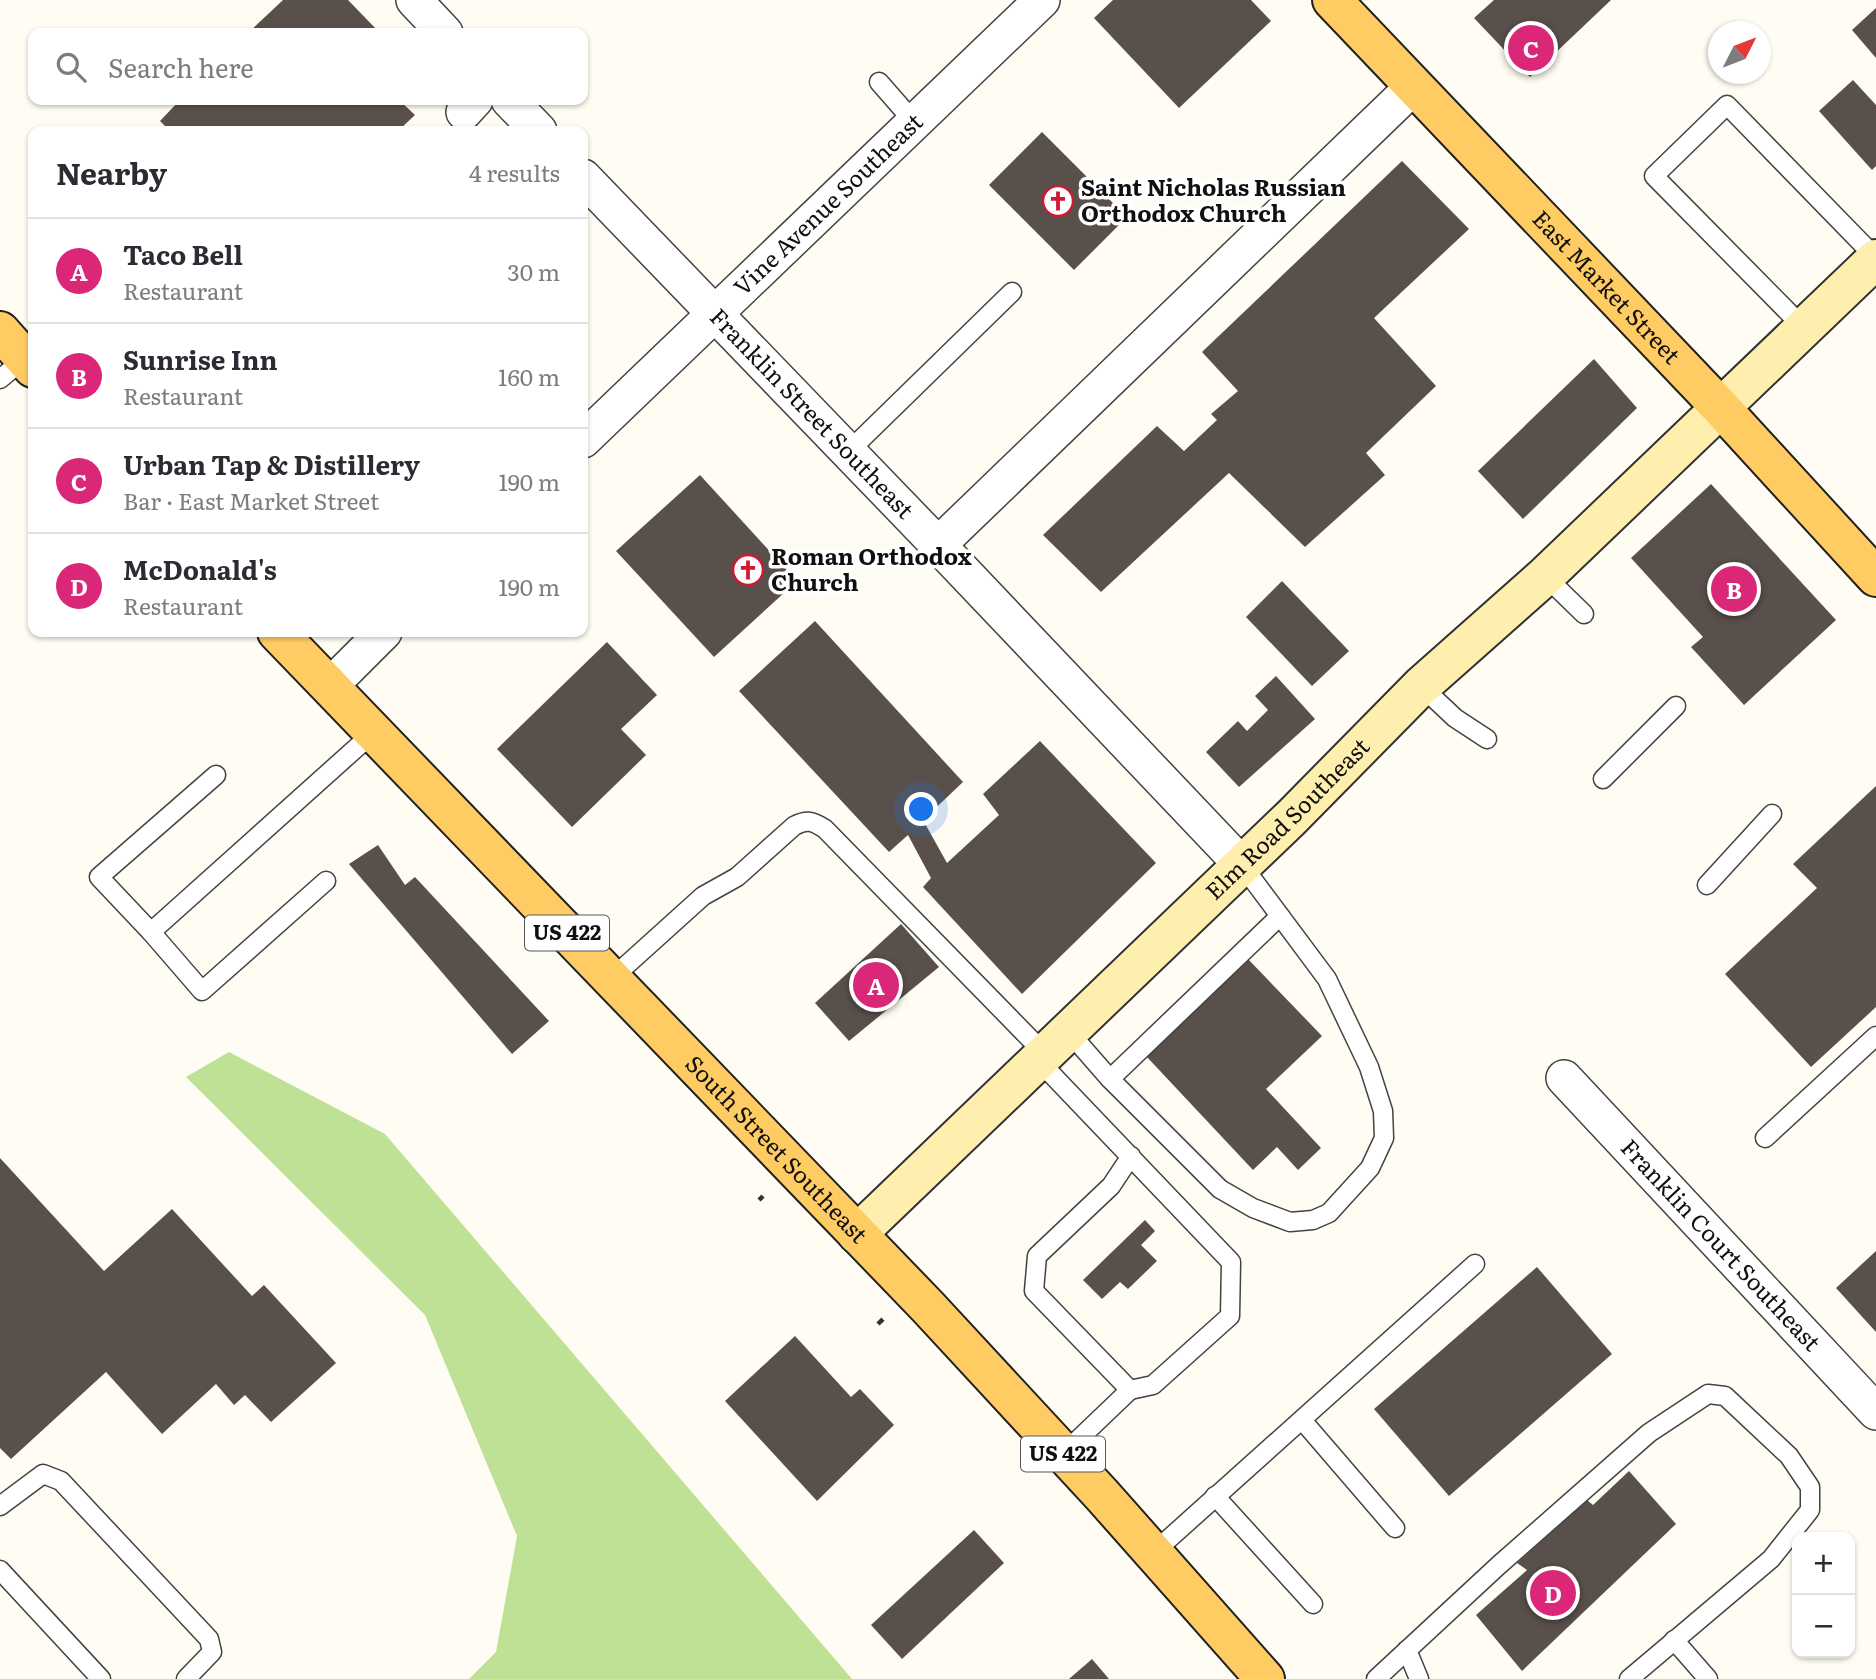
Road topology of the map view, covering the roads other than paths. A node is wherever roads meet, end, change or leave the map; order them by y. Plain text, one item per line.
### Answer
1 (414, 0) edge
2 (1042, 0) edge
3 (1332, 0) edge
4 (440, 28) edge
5 (879, 82) dead end
6 (1414, 86) junction
7 (514, 105) edge
8 (914, 122) junction
9 (534, 126) edge
10 (588, 182) edge
11 (1876, 258) edge
12 (1012, 292) dead end
13 (713, 314) junction
14 (1804, 328) junction
15 (1721, 408) junction
16 (588, 435) edge
17 (848, 452) junction
18 (938, 545) junction
19 (1545, 576) junction
20 (1876, 577) edge
21 (1584, 614) dead end
22 (282, 637) edge
23 (379, 637) edge
24 (330, 686) junction
25 (1421, 686) junction
26 (1676, 706) dead end
27 (374, 732) junction
28 (1488, 739) dead end
29 (216, 775) dead end
30 (1603, 779) dead end
31 (1772, 814) dead end
32 (1242, 865) junction
33 (326, 881) dead end
34 (1707, 885) dead end
35 (1280, 916) junction
36 (151, 932) junction
37 (611, 979) junction
38 (1876, 1036) edge
39 (1050, 1048) junction
40 (1564, 1078) dead end
41 (1110, 1079) junction
42 (1765, 1138) dead end
43 (1131, 1156) junction
44 (857, 1234) junction
45 (1475, 1264) dead end
46 (1130, 1390) junction
47 (1876, 1412) edge
48 (1302, 1420) junction
49 (1063, 1454) junction
50 (1215, 1496) junction
51 (0, 1506) edge
52 (1395, 1528) dead end
53 (1153, 1553) junction
54 (0, 1570) edge
55 (1313, 1604) dead end
56 (1674, 1640) junction
57 (1407, 1650) junction
58 (101, 1679) edge
59 (186, 1679) edge
60 (1265, 1679) edge
61 (1376, 1679) edge
62 (1419, 1679) edge
63 (1629, 1679) edge
64 (1708, 1679) edge

1 - 4 street
2 - 8 street, Vine Avenue Southeast
3 - 6 main road, East Market Street
5 - 8 lane
6 - 15 main road, East Market Street
6 - 18 street
7 - 9 street
8 - 13 street, Vine Avenue Southeast
10 - 13 street, Franklin Street Southeast
11 - 14 main road, Elm Road Southeast
11 - 14 lane
12 - 17 lane
13 - 16 street, Vine Avenue Southeast
13 - 17 street, Franklin Street Southeast
14 - 15 main road, Elm Road Southeast
15 - 19 main road, Elm Road Southeast
15 - 20 main road, East Market Street
17 - 18 street, Franklin Street Southeast
18 - 32 street, Franklin Street Southeast
19 - 21 lane
19 - 25 main road, Elm Road Southeast
22 - 24 main road, South Street Southeast / US 422
23 - 24 street
24 - 27 main road, South Street Southeast / US 422
25 - 28 lane
25 - 32 main road, Elm Road Southeast
26 - 30 lane
27 - 36 lane
27 - 37 main road, South Street Southeast / US 422
29 - 36 lane
31 - 34 lane
32 - 35 lane
32 - 39 main road, Elm Road Southeast
33 - 36 lane
35 - 41 lane
35 - 41 lane
37 - 39 lane
37 - 44 main road, South Street Southeast / US 422
38 - 42 lane
39 - 41 lane
39 - 43 lane
39 - 44 main road, Elm Road Southeast
40 - 47 street, Franklin Court Southeast
43 - 46 lane
43 - 46 lane
44 - 49 main road, South Street Southeast / US 422
45 - 48 lane
46 - 49 lane
48 - 50 lane
48 - 52 lane
49 - 53 main road, South Street Southeast / US 422
50 - 53 lane
50 - 55 lane
51 - 59 lane
53 - 60 main road, South Street Southeast / US 422
54 - 58 lane
56 - 57 lane
56 - 63 lane
56 - 64 lane
57 - 61 lane
57 - 62 lane

